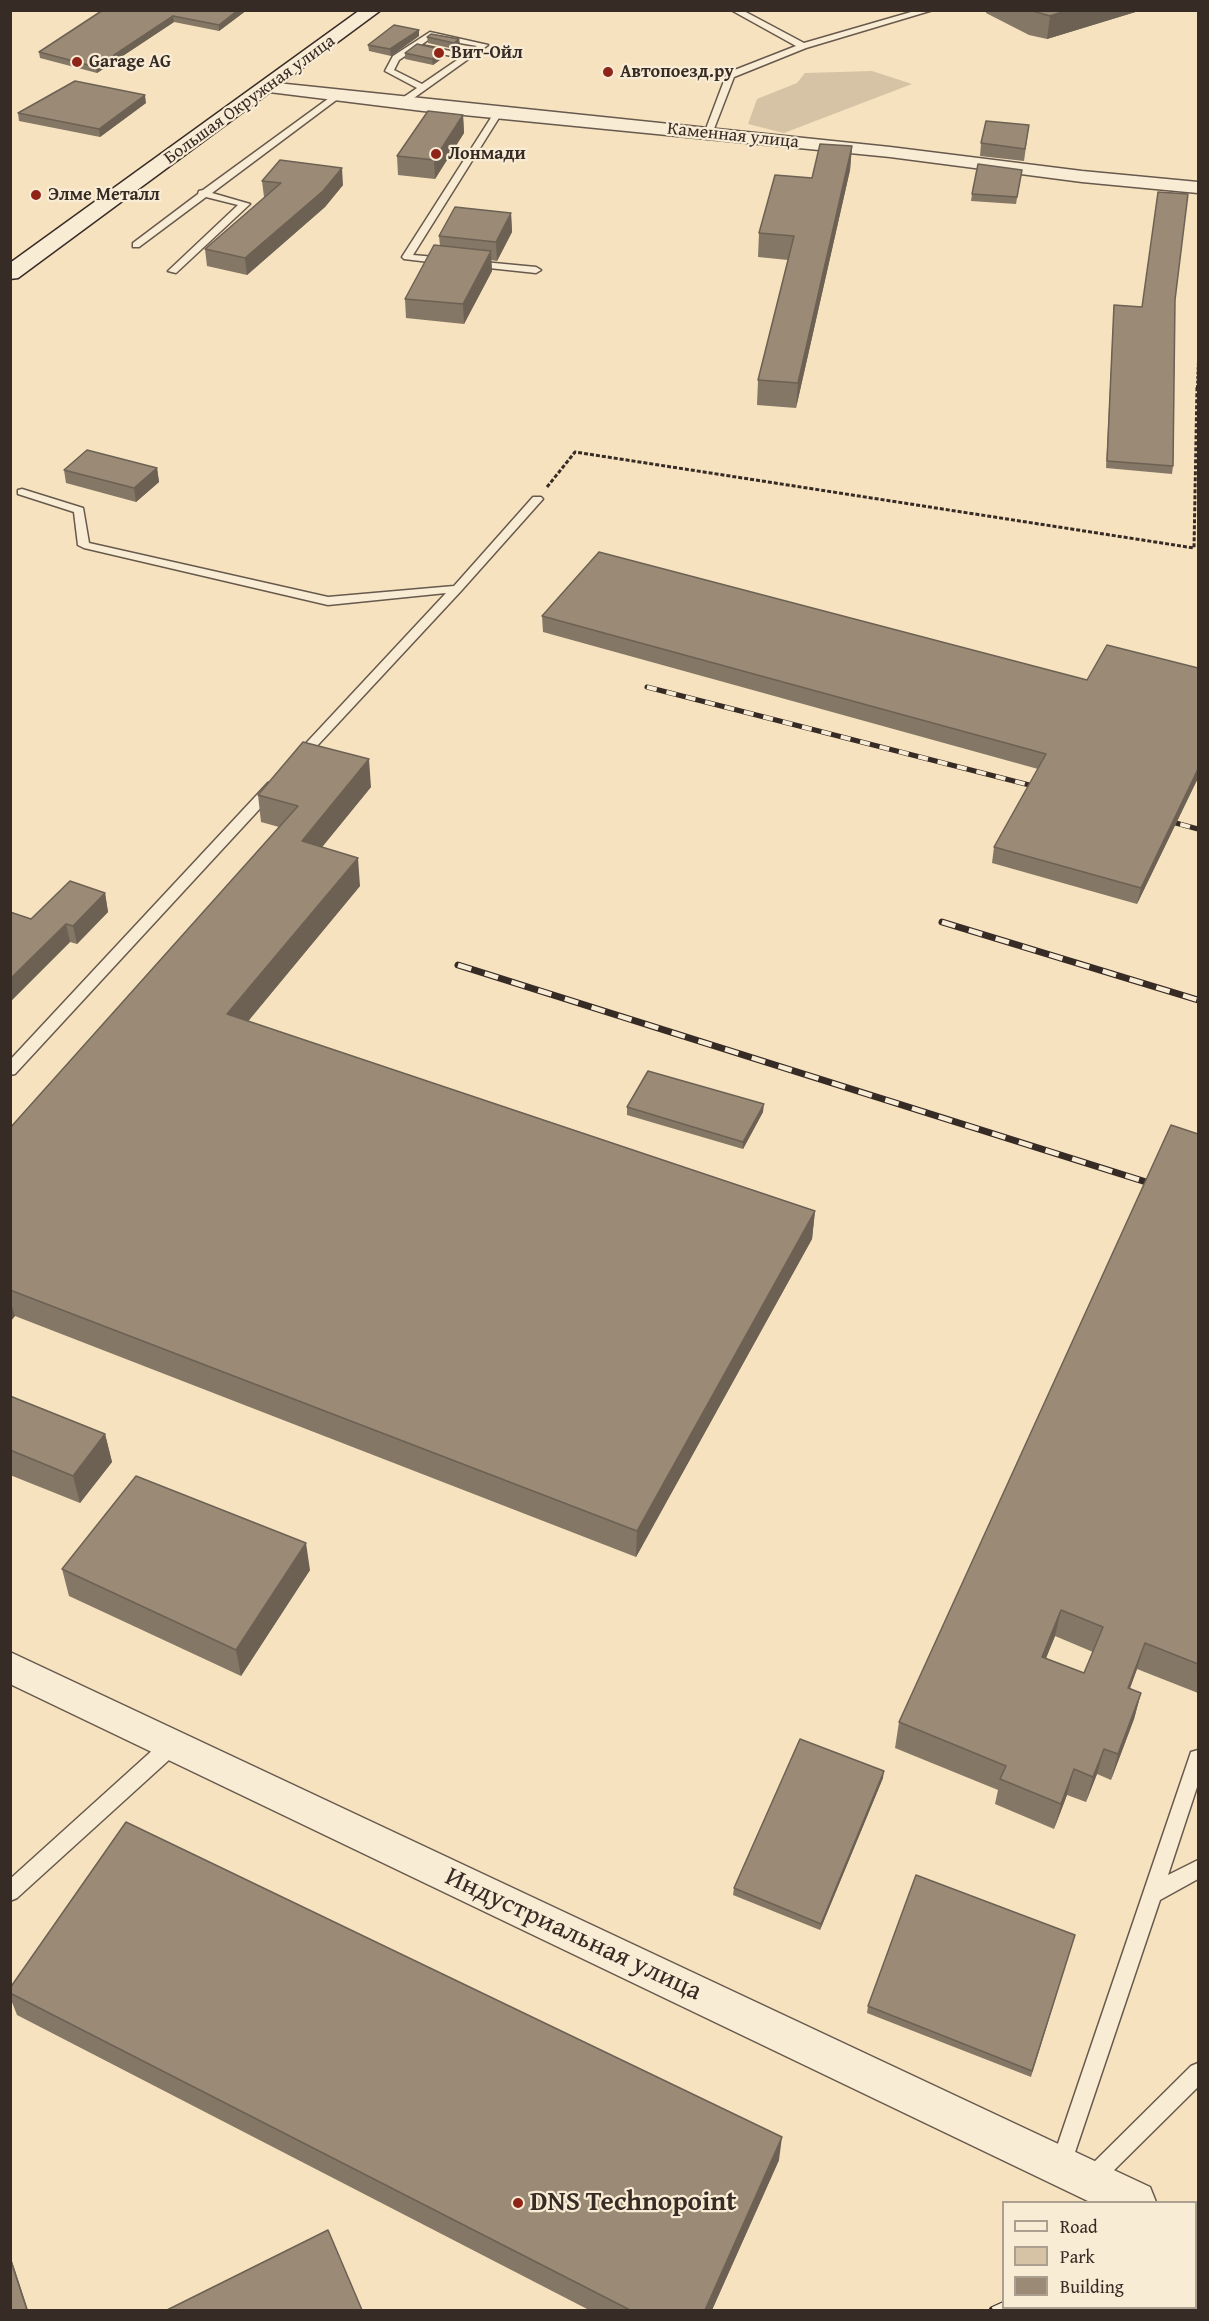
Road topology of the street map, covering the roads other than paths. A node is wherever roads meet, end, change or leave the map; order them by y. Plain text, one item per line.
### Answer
1 (372, 10) edge
2 (735, 10) edge
3 (929, 10) edge
4 (415, 45) junction
5 (803, 46) junction
6 (467, 57) junction
7 (267, 87) junction
8 (423, 88) junction
9 (336, 96) junction
10 (401, 103) junction
11 (498, 113) junction
12 (708, 134) junction
13 (1198, 188) edge
14 (202, 193) junction
15 (136, 245) dead end
16 (454, 261) edge
17 (465, 263) edge
18 (536, 270) dead end
19 (173, 271) dead end
20 (10, 273) edge
21 (22, 492) dead end
22 (537, 499) road end
23 (457, 589) junction
24 (10, 1070) edge
25 (10, 1667) edge
26 (173, 1744) junction
27 (1198, 1758) edge
28 (1198, 1869) edge
29 (10, 1892) edge
30 (1152, 1894) junction
31 (1198, 2073) edge
32 (1074, 2174) junction
33 (1133, 2201) edge

1 - 7 main road, Большая Окружная улица
2 - 5 lane
3 - 5 lane
4 - 6 lane
4 - 6 lane
4 - 8 lane
5 - 12 lane
6 - 8 lane
7 - 9 street, Каменная улица
7 - 20 main road, Большая Окружная улица
8 - 10 lane
9 - 10 street, Каменная улица
9 - 14 lane
10 - 11 street, Каменная улица
11 - 12 street, Каменная улица
11 - 16 lane
12 - 13 street, Каменная улица
14 - 15 lane
14 - 19 lane
17 - 18 lane
21 - 23 lane
22 - 23 lane
23 - 24 lane
25 - 26 street, Индустриальная улица
26 - 29 lane
26 - 32 street, Индустриальная улица
27 - 30 lane
28 - 30 lane
30 - 32 lane
31 - 32 lane
32 - 33 street, Индустриальная улица

